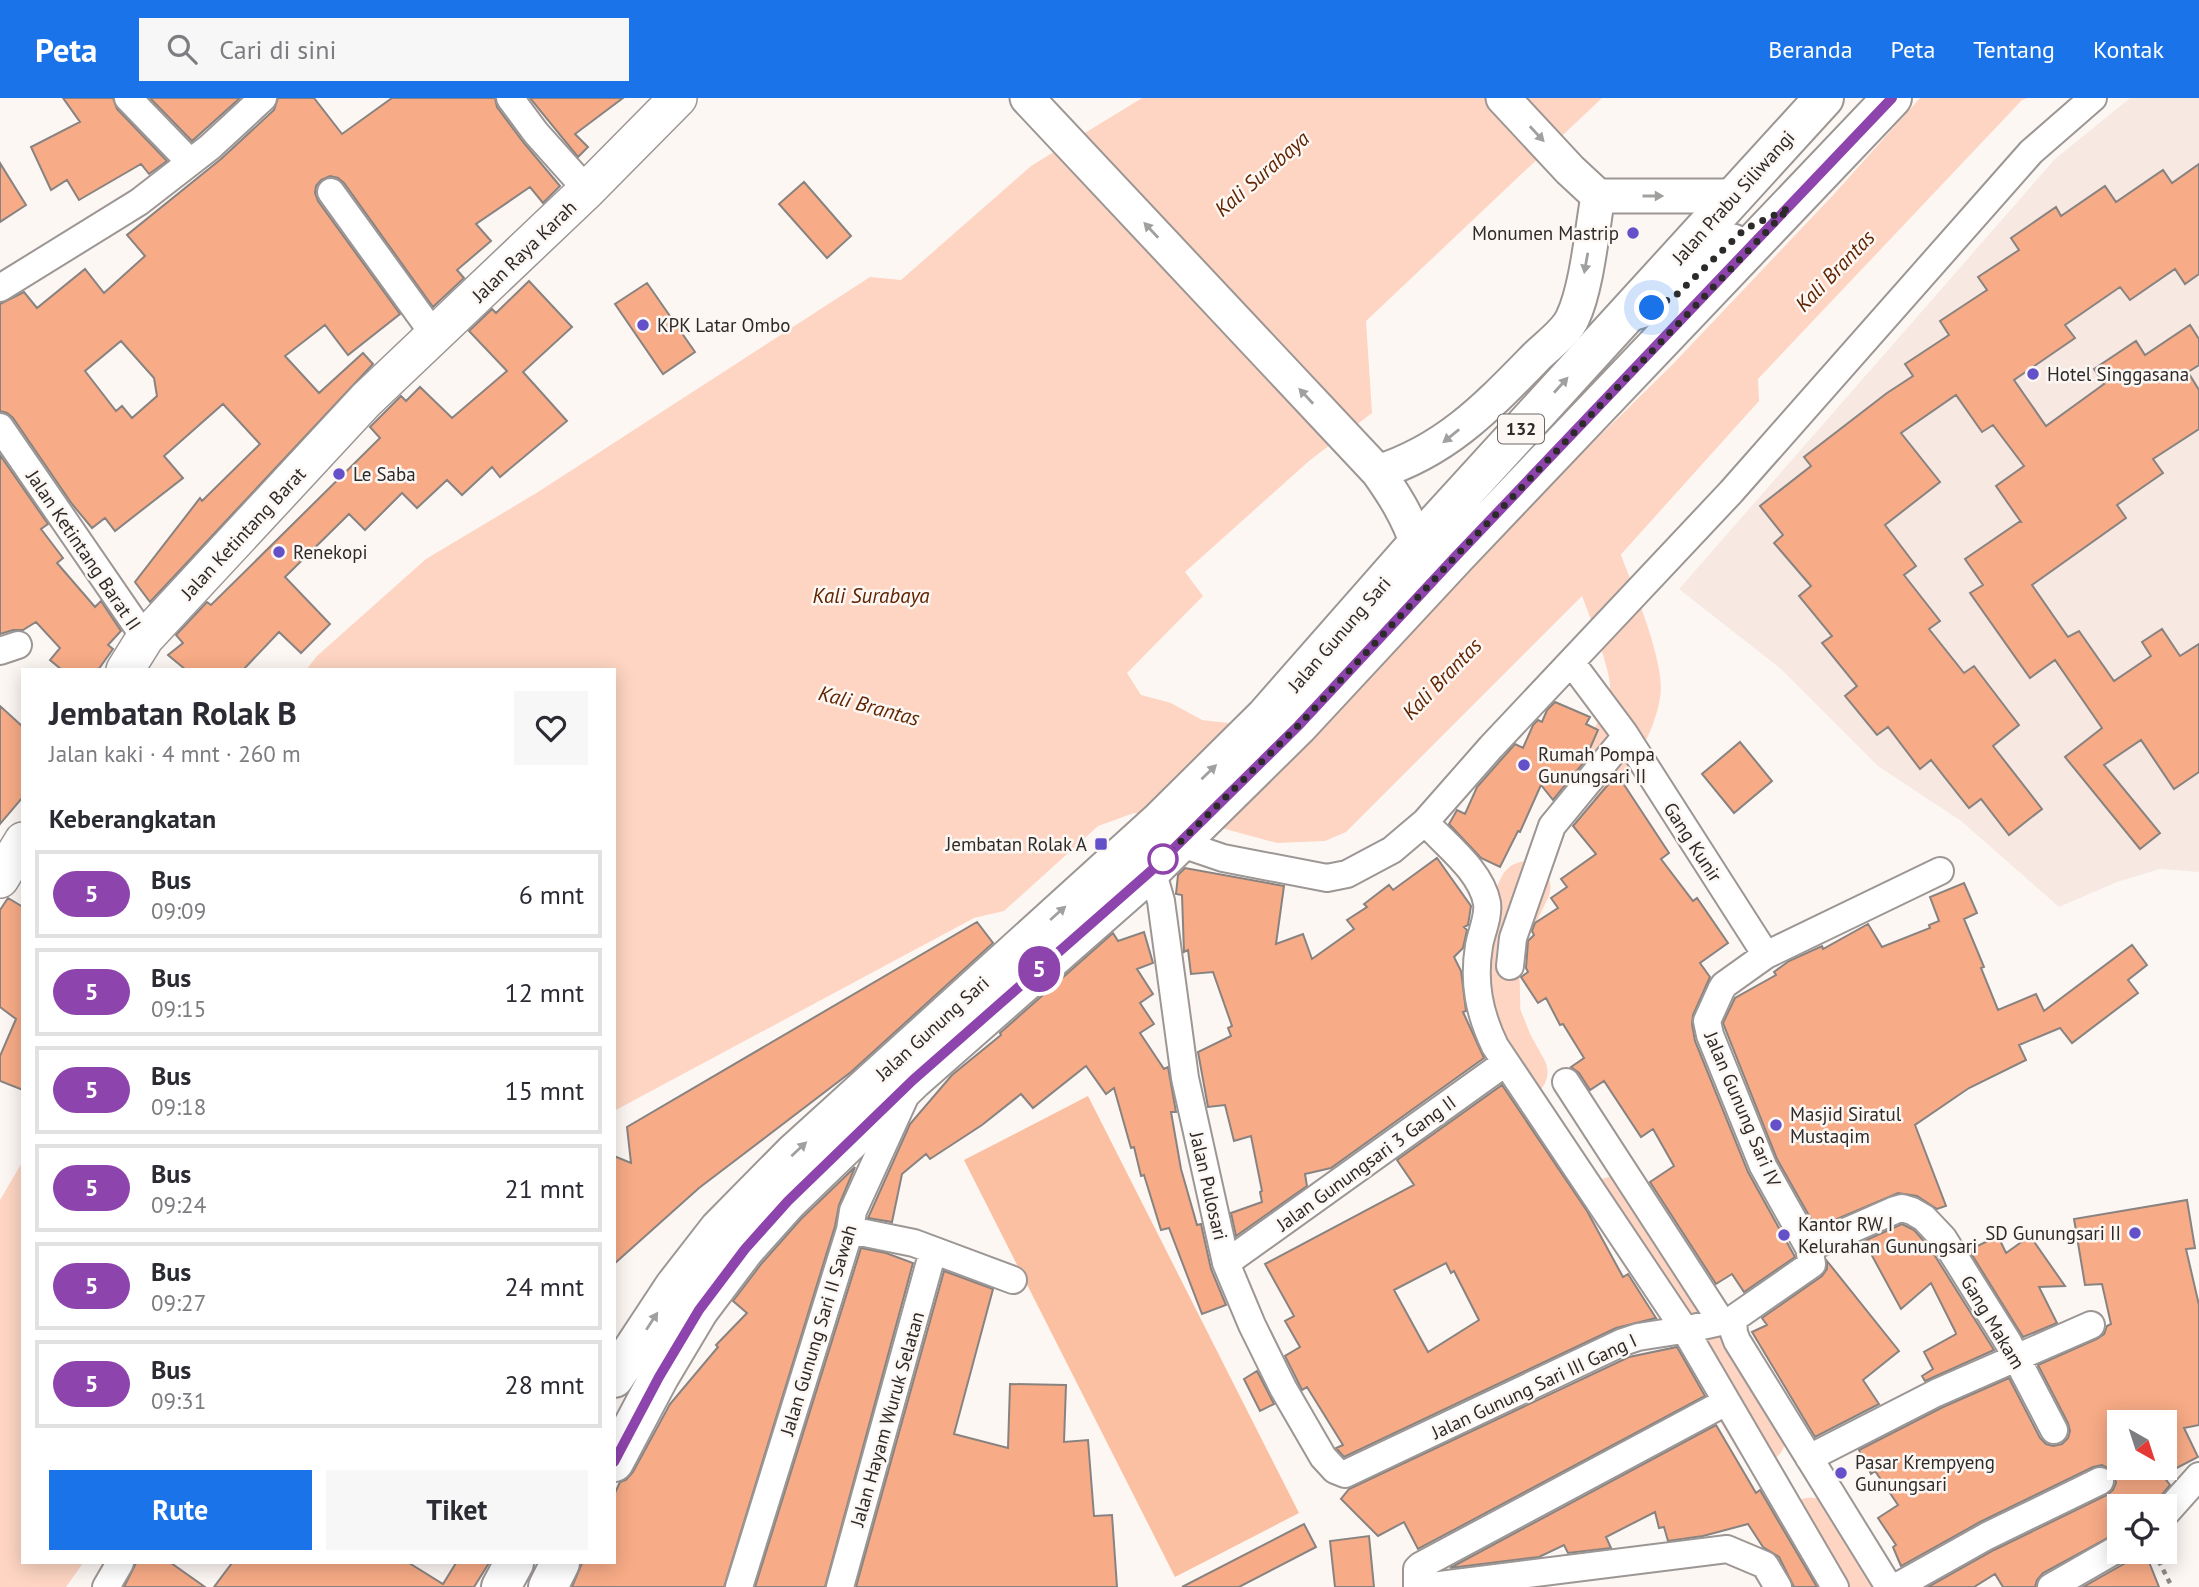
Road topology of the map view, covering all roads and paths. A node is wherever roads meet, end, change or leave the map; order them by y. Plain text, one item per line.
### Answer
1 (128, 98) edge
2 (263, 98) edge
3 (510, 98) edge
4 (678, 98) edge
5 (1503, 98) edge
6 (1824, 98) edge
7 (1892, 98) edge
8 (2092, 98) edge
9 (1030, 101) edge
10 (190, 162) junction
11 (587, 190) junction
12 (331, 192) dead end
13 (1598, 196) junction
14 (1733, 196) junction
15 (1789, 208) junction
16 (0, 288) edge
17 (1626, 315) junction
18 (1559, 334) junction
19 (435, 335) junction
20 (366, 400) joint
21 (0, 427) edge
22 (1378, 472) junction
23 (1417, 544) junction
24 (145, 638) junction
25 (1571, 662) junction
26 (126, 668) edge
27 (1281, 722) junction
28 (1622, 730) junction
29 (1424, 822) junction
30 (1178, 830) junction
31 (21, 844) edge
32 (1152, 870) junction
33 (1940, 871) dead end
34 (0, 879) edge
35 (1498, 951) junction
36 (1766, 955) junction
37 (1505, 1063) junction
38 (913, 1080) junction
39 (1541, 1110) junction
40 (850, 1230) junction
41 (933, 1251) junction
42 (1811, 1255) junction
43 (1226, 1263) junction
44 (1013, 1280) dead end
45 (1707, 1325) junction
46 (2091, 1325) dead end
47 (2017, 1357) junction
48 (634, 1371) edge
49 (1726, 1402) junction
50 (2054, 1430) dead end
51 (616, 1453) edge
52 (1809, 1458) junction
53 (1342, 1474) joint
54 (2199, 1476) edge
55 (2100, 1481) dead end
56 (2177, 1501) edge
57 (2107, 1555) edge
58 (119, 1564) edge
59 (513, 1564) edge
60 (560, 1564) edge
61 (2160, 1564) edge
62 (106, 1587) edge
63 (500, 1587) edge
64 (548, 1587) edge
65 (740, 1587) edge
66 (840, 1587) edge
67 (1417, 1587) edge
68 (1424, 1587) edge
69 (1778, 1587) edge
70 (1835, 1587) edge
71 (1889, 1587) edge
72 (1896, 1587) edge
73 (2051, 1587) edge
74 (2172, 1587) edge

1 - 10 street
2 - 10 street
3 - 11 street
4 - 11 main road, Jalan Raya Karah
5 -> 13 street
6 - 14 main road, Jalan Prabu Siliwangi / 132
7 - 15 main road, 132
8 - 25 street
22 -> 9 street
10 - 16 street
11 - 19 main road, Jalan Raya Karah
12 - 19 street
13 -> 14 street
13 -> 18 street
14 - 17 main road, Jalan Prabu Siliwangi / 132
15 - 17 street
15 - 27 main road, Jalan Gunung Sari / 132
17 - 18 street
23 -> 17 main road, Jalan Prabu Siliwangi / 132
18 -> 22 street
19 - 20 main road, Jalan Raya Karah
20 - 24 main road, Jalan Ketintang Barat
21 - 24 street, Jalan Ketintang Barat II
22 - 23 street
23 - 27 main road, Jalan Gunung Sari / 132
24 - 26 main road, Jalan Ketintang Barat
25 - 28 street, Gang Kunir
25 - 29 street
27 - 30 main road, Jalan Gunung Sari / 132
28 - 35 street
28 - 36 street, Gang Kunir
29 - 30 street
29 - 35 street
30 - 32 main road, Jalan Gunung Sari / 132
48 -> 30 main road, Jalan Gunung Sari / 132
31 - 34 main road
32 - 38 main road, Jalan Gunung Sari / 132
32 - 43 street, Jalan Pulosari
33 - 36 street, Jalan Gunung Sari IV
35 - 37 street
36 - 42 street, Jalan Gunung Sari IV
37 - 39 street
37 - 43 street, Jalan Gunungsari 3 Gang II
38 - 40 street, Jalan Gunung Sari II Sawah
38 - 48 main road, Jalan Gunung Sari / 132
39 - 45 street
39 - 45 street
40 - 41 street
40 - 65 street, Jalan Gunung Sari II Sawah
41 - 44 street
41 - 66 street, Jalan Hayam Wuruk Selatan
42 - 45 street, Gang Makam
42 - 47 street, Gang Makam
43 - 53 street, Jalan Pulosari
45 - 49 street
45 - 52 street
45 - 53 street, Jalan Gunung Sari III Gang I
46 - 47 street
47 - 50 street, Gang Makam
47 - 52 street
48 - 51 main road, Jalan Gunung Sari / 132
49 - 67 street
49 - 70 street
52 - 71 street
54 - 56 street
55 - 72 street
57 - 73 street
58 - 62 street
59 - 63 main road
60 - 64 main road
61 - 74 path
68 - 69 street

